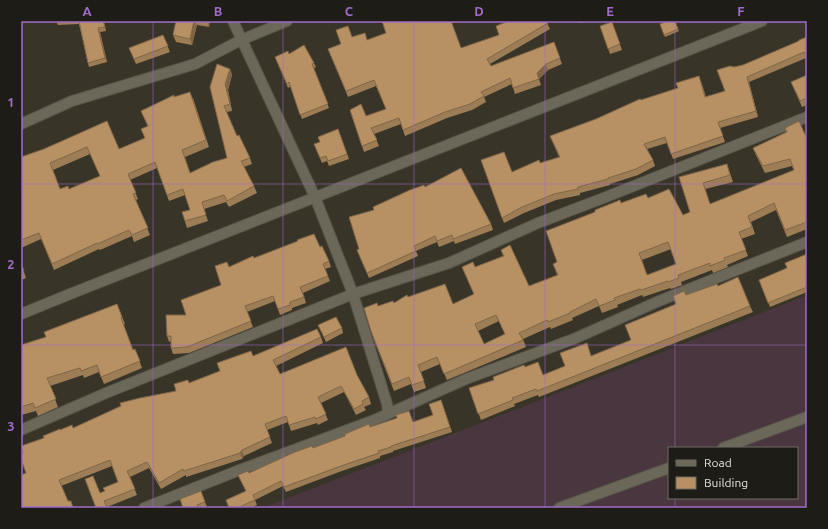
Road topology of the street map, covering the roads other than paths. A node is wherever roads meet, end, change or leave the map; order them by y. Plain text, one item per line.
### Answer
1 (233, 21) edge
2 (287, 21) edge
3 (762, 21) edge
4 (241, 40) junction
5 (807, 117) edge
6 (21, 124) edge
7 (315, 197) junction
8 (807, 242) edge
9 (353, 294) junction
10 (21, 314) edge
11 (388, 413) junction
12 (807, 417) edge
13 (21, 430) edge
14 (726, 447) edge
15 (668, 468) edge
16 (144, 508) edge
17 (559, 508) edge

1 - 4 street
2 - 4 street
3 - 7 street
4 - 6 street
4 - 7 street
5 - 9 street
7 - 9 street
7 - 10 street
8 - 11 street
9 - 11 street
9 - 13 street
11 - 16 street
12 - 14 street
15 - 17 street

